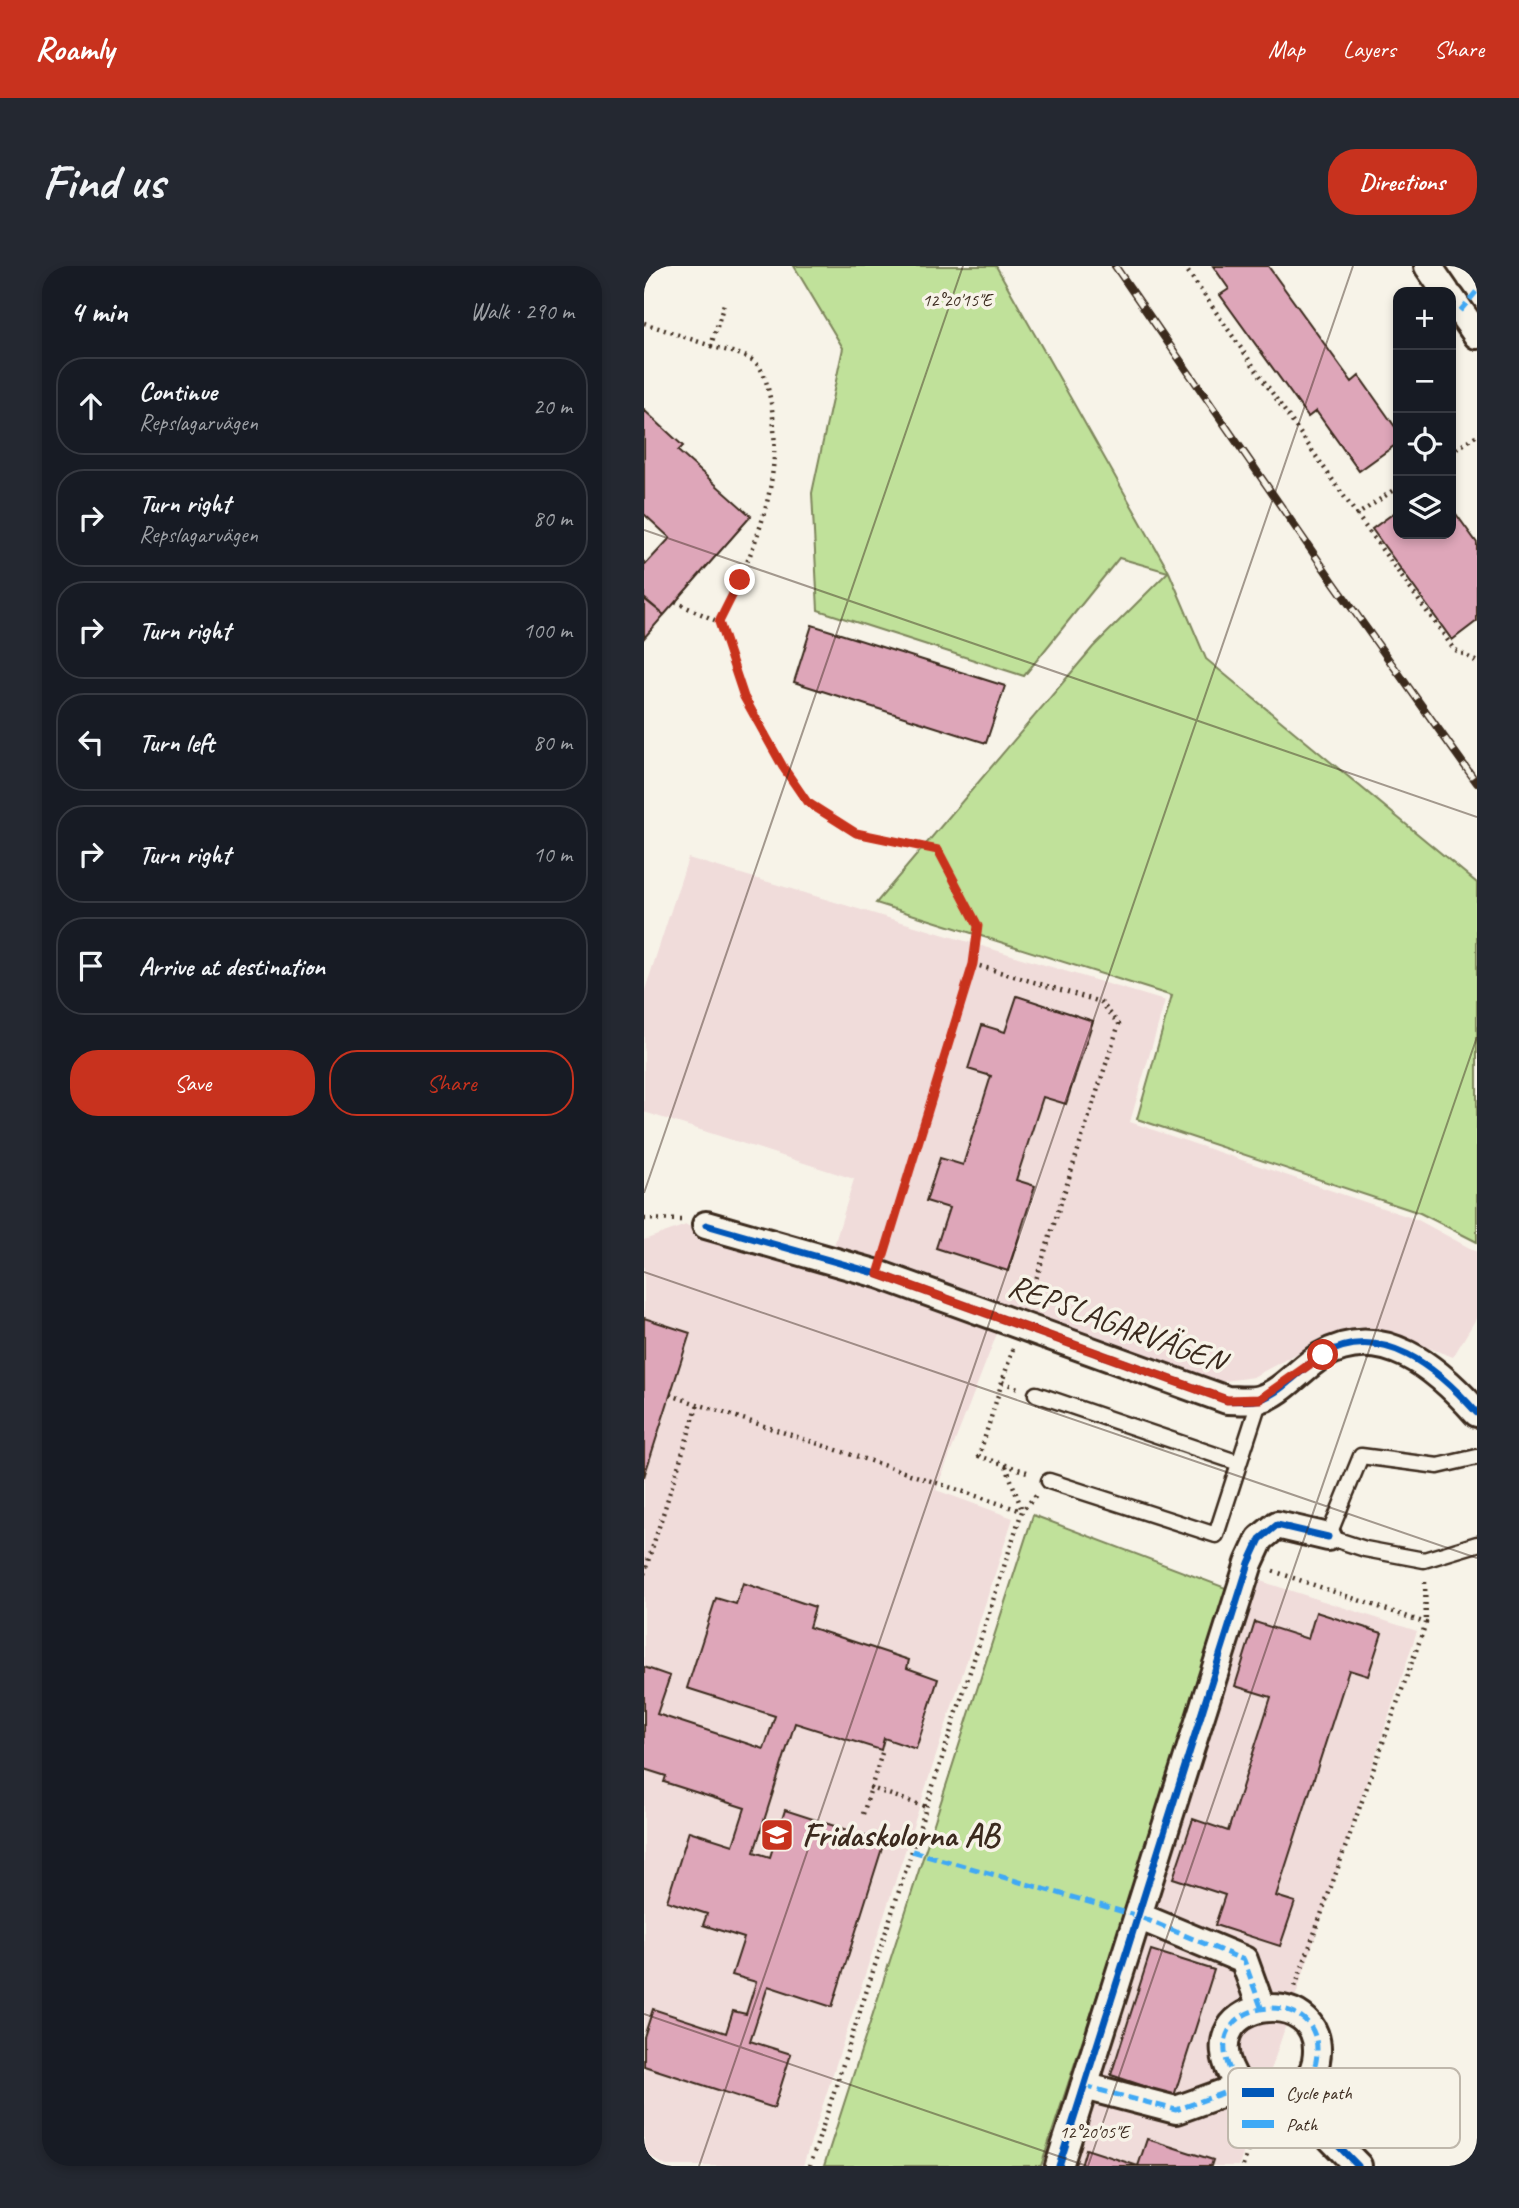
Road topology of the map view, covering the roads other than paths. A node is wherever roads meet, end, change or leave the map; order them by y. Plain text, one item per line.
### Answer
1 (1427, 266) edge
2 (1442, 287) edge
3 (1456, 305) edge
4 (1477, 335) edge
5 (706, 1225) road end
6 (1036, 1394) road end
7 (1260, 1399) junction
8 (1477, 1413) edge
9 (1477, 1457) edge
10 (1239, 1463) junction
11 (1049, 1480) road end
12 (1328, 1537) junction
13 (1477, 1544) edge
14 (1138, 1916) junction
15 (1274, 2008) junction
16 (1313, 2068) edge
17 (1228, 2070) edge
18 (1084, 2086) junction
19 (1228, 2098) edge
20 (1340, 2148) edge
21 (1059, 2166) edge
22 (1357, 2166) edge

1 - 2 street
3 - 4 street
5 - 7 street, REPSLAGARVÄGEN
6 - 10 lane
7 - 8 street, REPSLAGARVÄGEN
7 - 10 lane
9 - 12 lane
10 - 11 lane
12 - 13 lane
12 - 14 street
14 - 15 street
14 - 18 street
15 - 16 street
15 - 17 street
18 - 19 street
18 - 21 street
20 - 22 street

